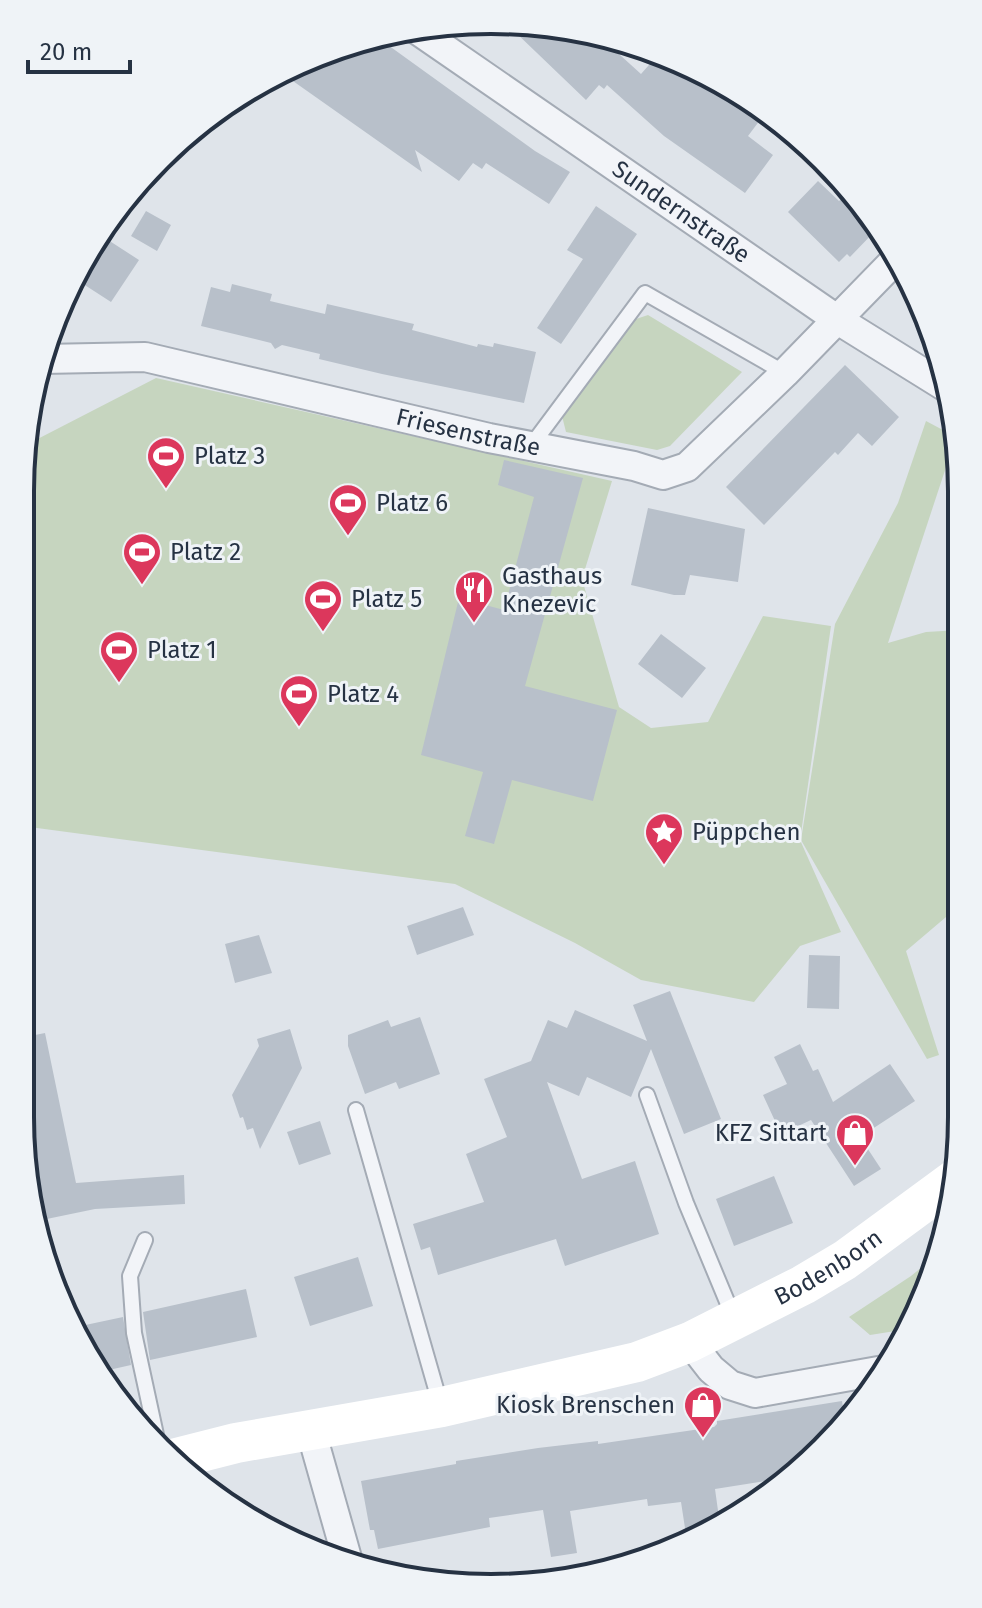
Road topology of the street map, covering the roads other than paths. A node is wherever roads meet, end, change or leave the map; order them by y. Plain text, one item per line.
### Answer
1 (429, 38) edge
2 (889, 266) edge
3 (838, 320) junction
4 (54, 359) edge
5 (785, 373) junction
6 (934, 379) edge
7 (531, 446) junction
8 (647, 1095) dead end
9 (356, 1110) dead end
10 (942, 1189) edge
11 (145, 1240) dead end
12 (734, 1320) junction
13 (690, 1342) junction
14 (870, 1373) edge
15 (442, 1407) junction
16 (154, 1425) edge
17 (311, 1431) junction
18 (185, 1456) edge
19 (345, 1550) edge

1 - 3 street, Sundernstraße
2 - 3 street, Friesenstraße
3 - 5 street, Friesenstraße
3 - 6 street, Sundernstraße
4 - 7 street, Friesenstraße
5 - 7 street, Friesenstraße
5 - 7 lane
8 - 12 lane
9 - 15 lane
10 - 12 main road, Bodenborn
11 - 16 lane
12 - 13 main road, Bodenborn
13 - 14 street
13 - 15 main road, Bodenborn
15 - 17 main road, Bodenborn
17 - 18 main road, Bodenborn
17 - 19 street

